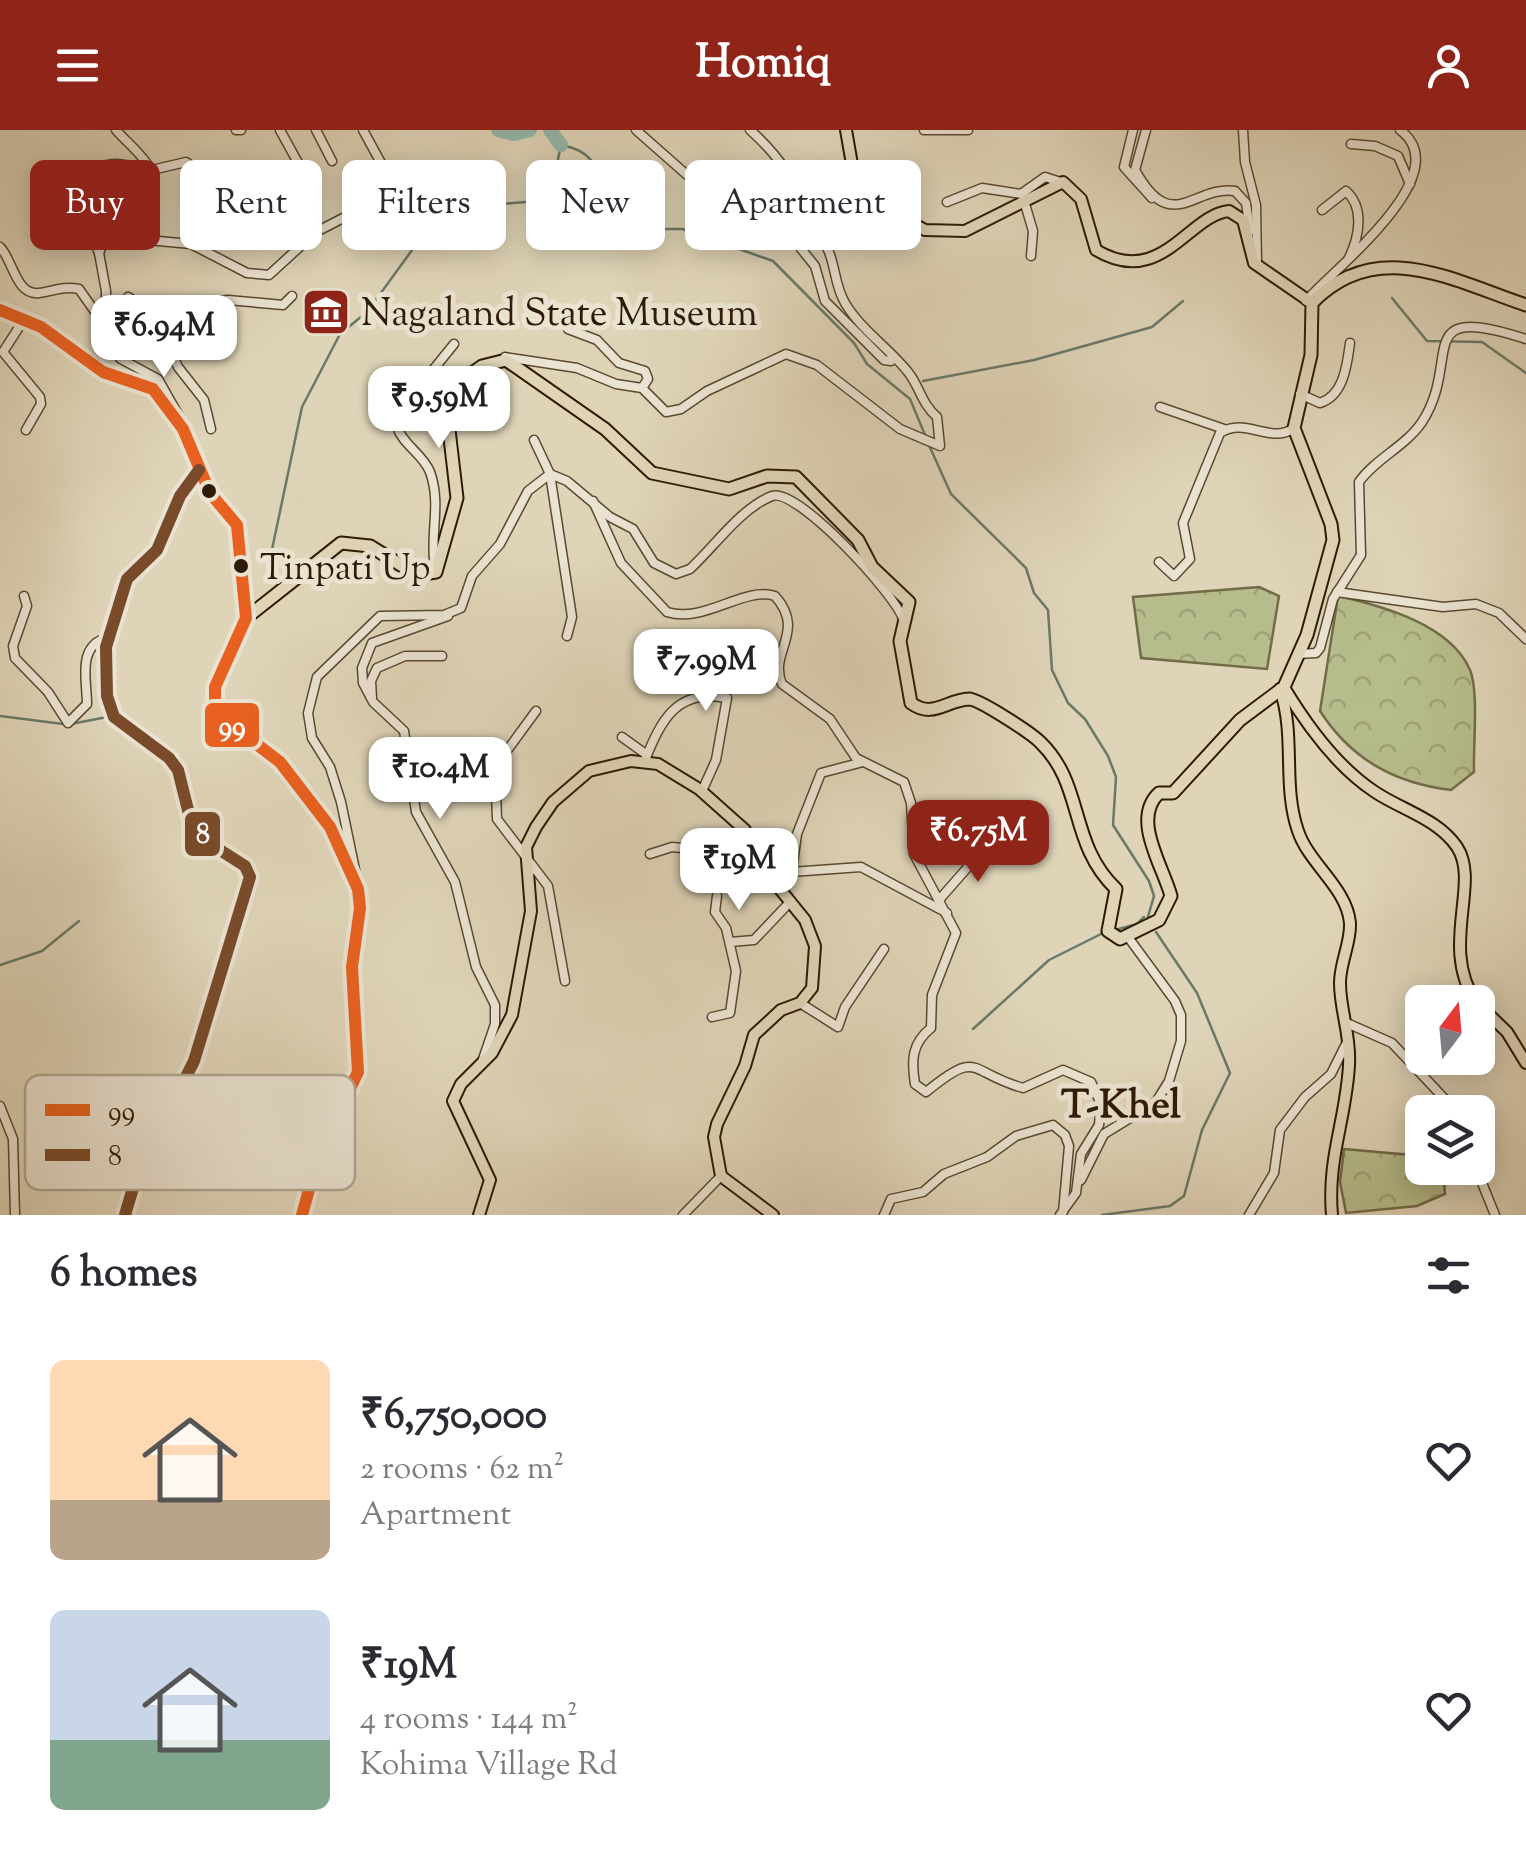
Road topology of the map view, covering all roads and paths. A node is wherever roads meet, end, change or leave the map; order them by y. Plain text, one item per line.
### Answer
1 (116, 130) edge
2 (280, 130) edge
3 (316, 130) edge
4 (362, 130) edge
5 (636, 130) edge
6 (750, 130) edge
7 (846, 130) edge
8 (924, 130) edge
9 (968, 130) edge
10 (1133, 130) edge
11 (1146, 130) edge
12 (1243, 130) edge
13 (1400, 130) edge
14 (1351, 144) dead end
15 (142, 160) edge
16 (332, 161) dead end
17 (160, 170) edge
18 (1064, 183) junction
19 (1410, 184) junction
20 (946, 202) dead end
21 (1164, 203) junction
22 (1026, 204) junction
23 (1322, 210) dead end
24 (0, 247) edge
25 (98, 250) edge
26 (99, 253) junction
27 (1032, 256) dead end
28 (1251, 256) junction
29 (1348, 262) junction
30 (1258, 267) junction
31 (292, 296) dead end
32 (1309, 302) junction
33 (1526, 305) edge
34 (0, 310) edge
35 (23, 321) junction
36 (568, 329) dead end
37 (108, 337) junction
38 (1526, 340) edge
39 (1350, 343) dead end
40 (454, 344) dead end
41 (893, 356) junction
42 (498, 359) junction
43 (642, 388) junction
44 (1300, 394) junction
45 (1160, 406) dead end
46 (1294, 428) junction
47 (183, 429) junction
48 (211, 429) dead end
49 (26, 430) dead end
50 (1224, 430) junction
51 (534, 440) dead end
52 (199, 470) junction
53 (550, 474) junction
54 (593, 500) junction
55 (1159, 562) dead end
56 (436, 572) junction
57 (1337, 592) junction
58 (24, 596) dead end
59 (452, 613) junction
60 (246, 618) junction
61 (904, 632) junction
62 (568, 636) dead end
63 (108, 638) junction
64 (1526, 639) edge
65 (1298, 654) junction
66 (442, 656) dead end
67 (1282, 688) junction
68 (373, 702) junction
69 (536, 712) dead end
70 (622, 736) dead end
71 (646, 758) junction
72 (866, 762) junction
73 (702, 791) junction
74 (980, 843) dead end
75 (650, 854) dead end
76 (759, 856) junction
77 (527, 861) junction
78 (792, 872) junction
79 (358, 888) junction
80 (717, 896) dead end
81 (787, 897) junction
82 (939, 900) junction
83 (947, 913) junction
84 (1128, 936) junction
85 (730, 942) junction
86 (884, 949) dead end
87 (565, 981) dead end
88 (1464, 985) edge
89 (800, 1003) junction
90 (712, 1017) dead end
91 (1495, 1020) edge
92 (1348, 1024) junction
93 (1349, 1038) junction
94 (482, 1062) junction
95 (1526, 1063) edge
96 (187, 1075) edge
97 (355, 1078) edge
98 (1442, 1095) edge
99 (0, 1106) edge
100 (721, 1176) junction
101 (1078, 1184) junction
102 (1483, 1185) edge
103 (132, 1190) edge
104 (309, 1190) edge
105 (1252, 1212) edge
106 (1061, 1214) edge
107 (15, 1215) edge
108 (125, 1215) edge
109 (302, 1215) edge
110 (479, 1215) edge
111 (682, 1215) edge
112 (773, 1215) edge
113 (884, 1215) edge
114 (1332, 1215) edge
115 (1495, 1215) edge

1 - 15 street
2 - 17 street
3 - 16 street
4 - 26 street
5 - 41 street
6 - 41 street
7 - 22 main road
8 - 9 street
10 - 21 street
11 - 21 street
12 - 30 street
13 - 19 street
14 - 19 street
18 - 20 street
18 - 22 main road
18 - 28 main road
19 - 29 street
21 - 28 street
22 - 27 street
23 - 29 street
24 - 37 street
25 - 26 street
26 - 37 street
28 - 30 main road
29 - 32 street
30 - 32 main road
31 - 37 street
32 - 33 highway
32 - 44 highway
34 - 35 highway
35 - 47 highway
35 - 49 street
36 - 43 street
37 - 47 street
37 - 48 street
38 - 57 street
39 - 44 street
40 - 56 street
41 - 43 street
42 - 43 street
42 - 56 highway
42 - 61 highway
44 - 46 highway
45 - 50 street
46 - 50 street
46 - 65 highway
47 - 52 highway
50 - 55 street
51 - 53 street
52 - 60 highway
52 - 63 main road
53 - 54 street
53 - 59 street
53 - 62 street
54 - 61 street
54 - 72 street
56 - 60 highway
57 - 64 street
57 - 65 street
58 - 63 street
59 - 68 street
59 - 79 street
60 - 79 highway
61 - 84 highway
63 - 96 main road
65 - 67 highway
66 - 68 street
67 - 84 highway
67 - 88 main road
67 - 92 main road
68 - 94 street
69 - 77 street
70 - 71 street
71 - 73 main road
71 - 73 street
71 - 77 main road
72 - 78 street
72 - 82 street
73 - 76 main road
74 - 82 street
75 - 76 street
76 - 81 main road
77 - 87 street
77 - 94 main road
78 - 81 street
78 - 83 street
79 - 97 highway
80 - 85 street
81 - 85 street
81 - 89 main road
82 - 83 street
83 - 101 street
84 - 101 street
85 - 90 street
86 - 89 street
89 - 100 main road
91 - 95 main road
92 - 93 main road
92 - 98 street
93 - 105 street
93 - 114 main road
94 - 110 main road
99 - 107 street
100 - 111 street
100 - 112 main road
101 - 106 street
102 - 115 street
103 - 108 main road
104 - 109 highway
106 - 113 street

